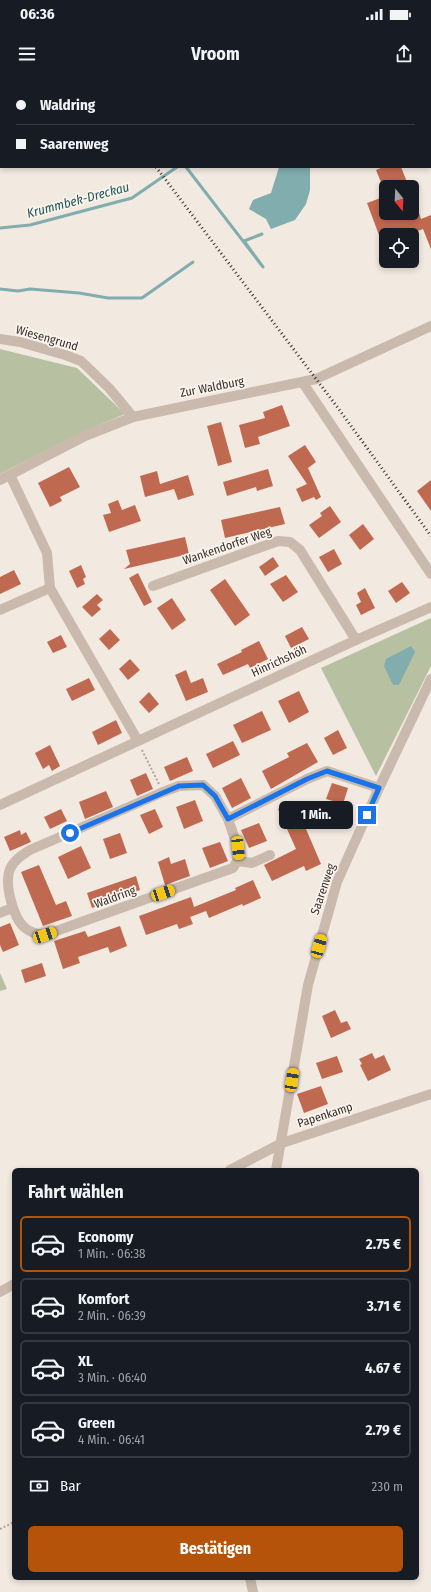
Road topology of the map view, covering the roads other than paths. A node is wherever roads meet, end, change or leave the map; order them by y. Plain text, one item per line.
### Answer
1 (431, 326) edge
2 (0, 338) edge
3 (303, 383) junction
4 (133, 417) junction
5 (10, 475) junction
6 (0, 480) edge
7 (431, 574) edge
8 (153, 586) dead end
9 (50, 588) junction
10 (431, 607) edge
11 (0, 610) edge
12 (356, 640) junction
13 (431, 679) edge
14 (138, 741) junction
15 (379, 788) junction
16 (0, 805) edge
17 (228, 819) junction
18 (270, 854) dead end
19 (237, 861) junction
20 (12, 908) junction
21 (0, 913) edge
22 (431, 1094) edge
23 (282, 1143) junction
24 (234, 1168) edge
25 (276, 1168) edge
26 (12, 1285) edge
27 (0, 1292) edge
28 (250, 1580) edge
29 (253, 1592) edge

1 - 3 street, Zur Waldburg
2 - 4 street, Wiesengrund
3 - 4 street, Zur Waldburg
3 - 7 street
4 - 5 street, Zur Waldburg
5 - 6 street, Zur Waldburg
5 - 9 street
8 - 12 street, Wankendorfer Weg
9 - 11 street
9 - 14 street
10 - 12 street, Hinrichshöh
12 - 14 street, Hinrichshöh
13 - 15 street, Saarenweg
14 - 16 street, Hinrichshöh
15 - 17 street
15 - 23 street, Saarenweg
17 - 19 street, Waldring
17 - 20 street, Waldring
18 - 19 street
19 - 20 street, Waldring
20 - 21 street
22 - 23 street, Papenkamp
23 - 24 street, Papenkamp
23 - 25 street, Saarenweg
26 - 27 street
28 - 29 street

